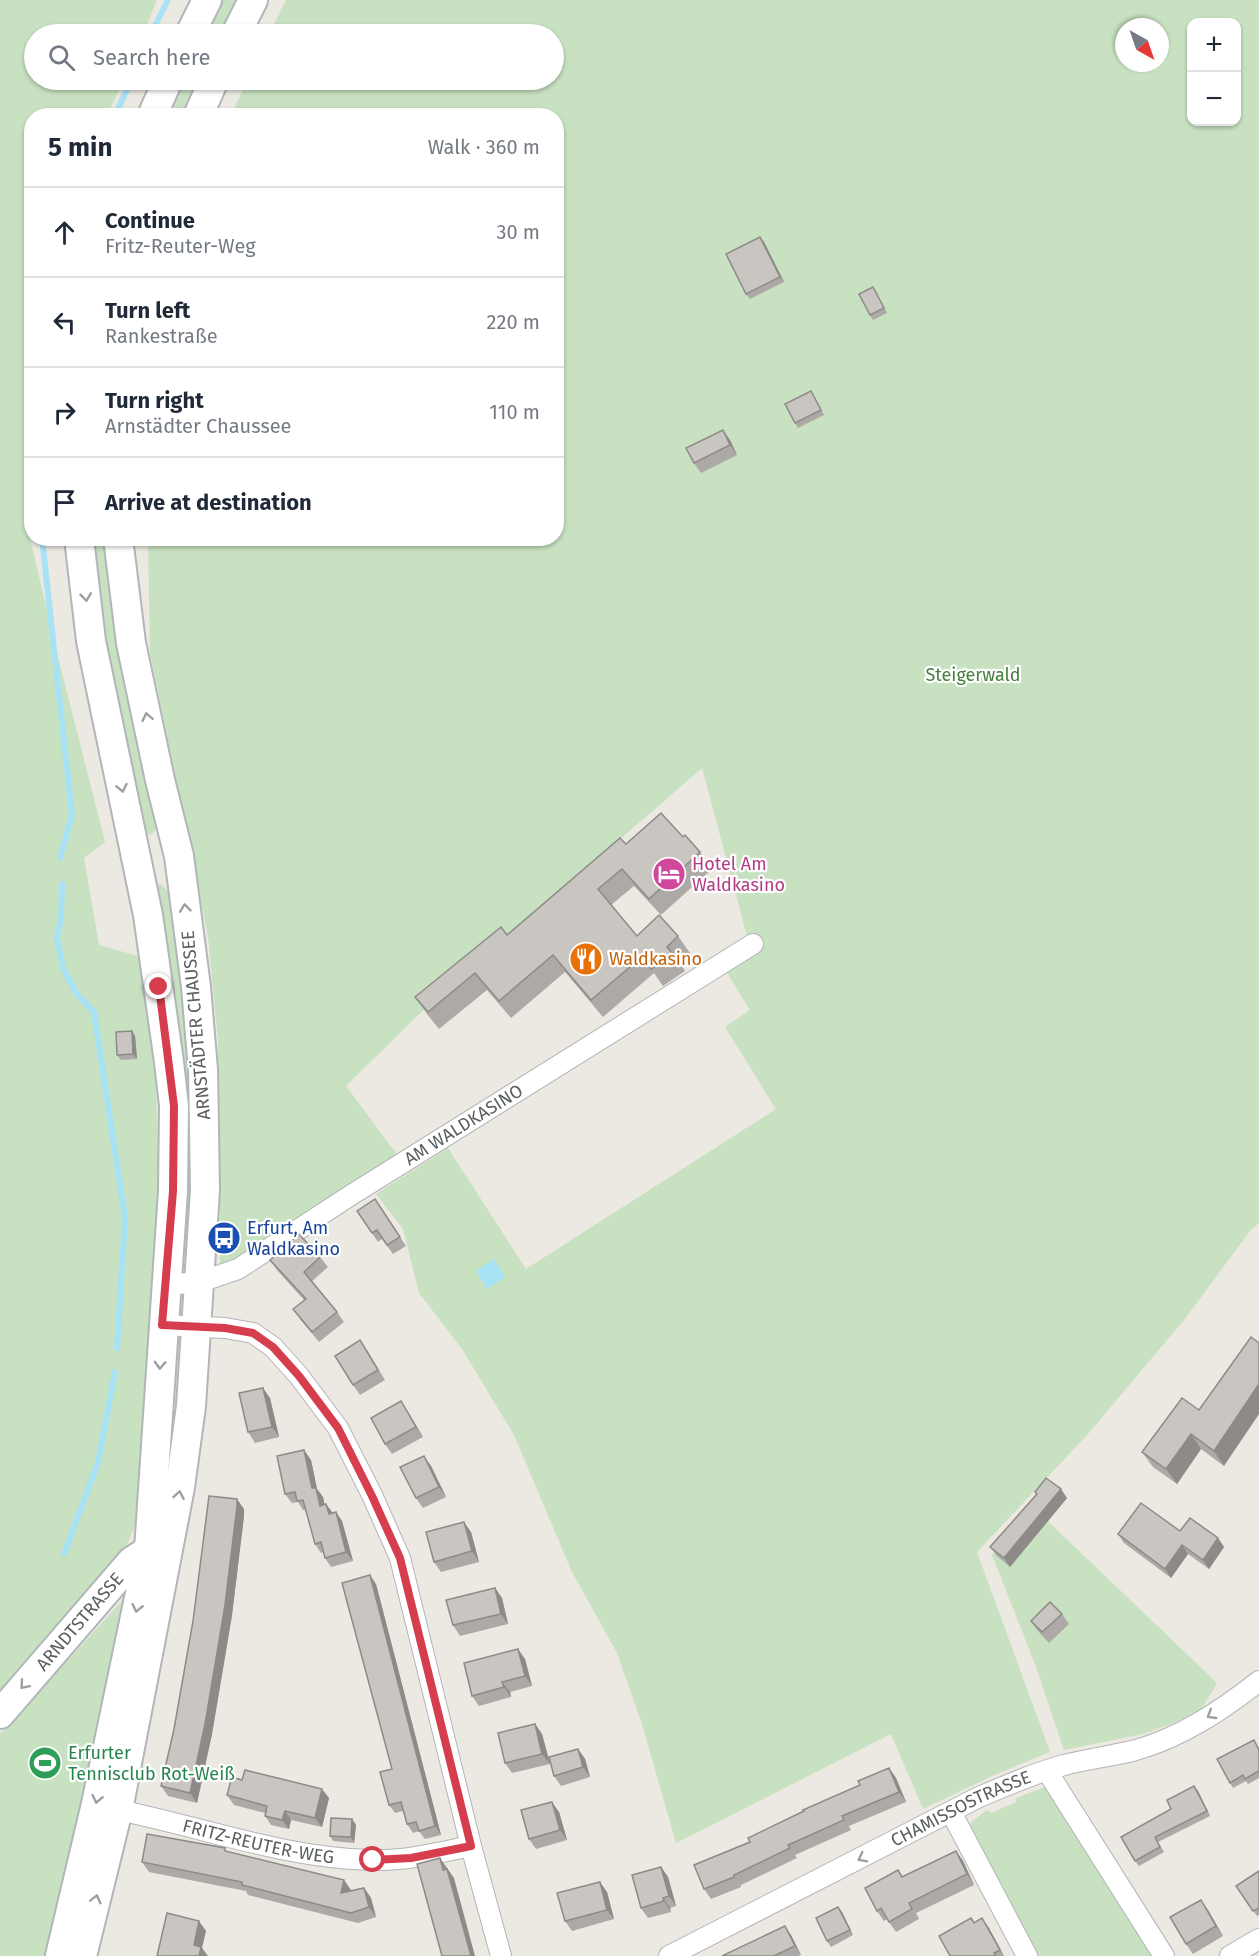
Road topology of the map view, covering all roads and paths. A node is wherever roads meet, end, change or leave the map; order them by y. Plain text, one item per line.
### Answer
1 (207, 0) edge
2 (253, 0) edge
3 (195, 24) edge
4 (241, 24) edge
5 (164, 90) edge
6 (210, 90) edge
7 (156, 108) edge
8 (202, 108) edge
9 (80, 546) edge
10 (119, 546) edge
11 (753, 945) dead end
12 (200, 1282) junction
13 (166, 1286) junction
14 (162, 1325) junction
15 (196, 1327) junction
16 (159, 1552) junction
17 (1259, 1681) edge
18 (0, 1714) edge
19 (1047, 1771) junction
20 (118, 1810) junction
21 (951, 1812) junction
22 (471, 1846) junction
23 (1259, 1939) edge
24 (60, 1956) edge
25 (82, 1956) edge
26 (501, 1956) edge
27 (669, 1956) edge
28 (1027, 1956) edge
29 (1164, 1956) edge
30 (1230, 1956) edge

1 - 3 main road
2 - 4 main road
5 - 7 main road
6 - 8 main road
9 -> 13 main road, ARNSTÄDTER CHAUSSEE
12 -> 10 main road, ARNSTÄDTER CHAUSSEE
11 - 12 street, AM WALDKASINO
12 - 13 street, AM WALDKASINO
12 - 15 main road, ARNSTÄDTER CHAUSSEE
13 - 14 main road, ARNSTÄDTER CHAUSSEE
14 - 15 street
14 -> 16 main road, ARNSTÄDTER CHAUSSEE
16 -> 15 main road, ARNSTÄDTER CHAUSSEE
15 - 22 street
16 -> 18 main road, ARNDTSTRASSE
16 - 20 main road
16 -> 24 main road
17 -> 19 street, CHAMISSOSTRASSE
19 - 21 street, CHAMISSOSTRASSE
19 - 29 street
20 - 22 street, FRITZ-REUTER-WEG
25 -> 20 main road
21 -> 27 street, CHAMISSOSTRASSE
21 - 28 street
22 - 26 street
23 - 30 street

